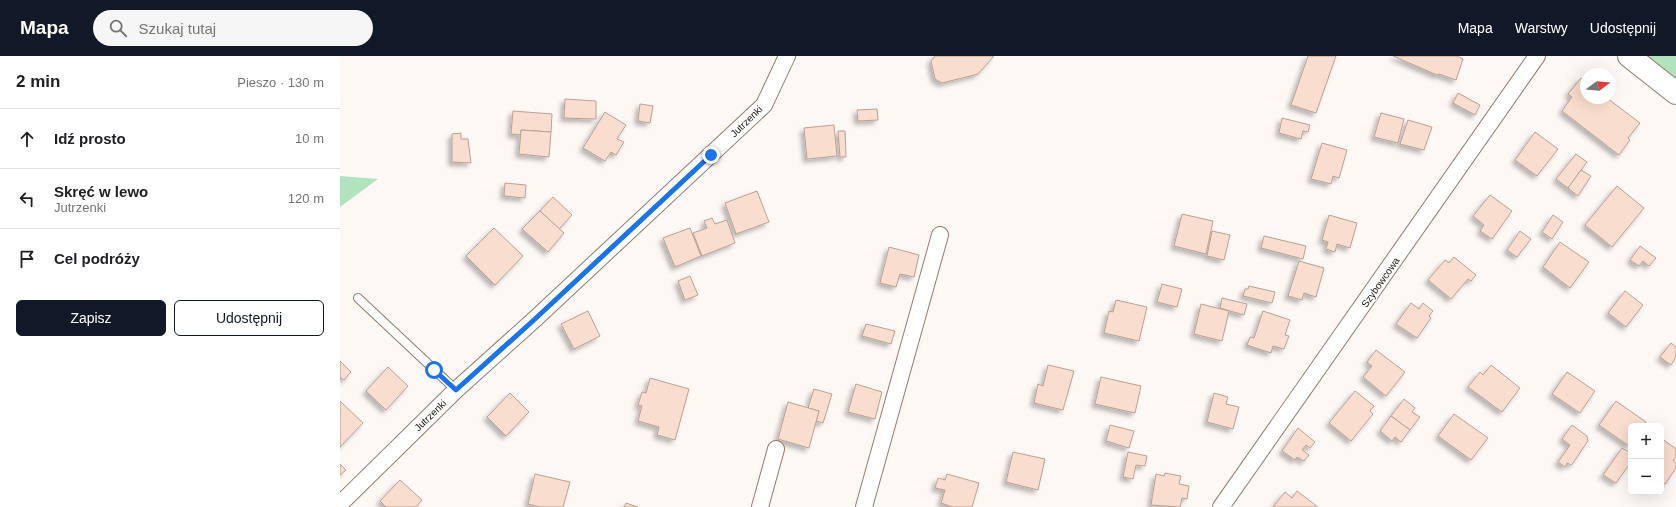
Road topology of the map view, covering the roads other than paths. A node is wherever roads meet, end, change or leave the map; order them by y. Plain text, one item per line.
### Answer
1 (787, 56) edge
2 (1538, 56) edge
3 (1629, 56) edge
4 (1676, 93) edge
5 (940, 235) dead end
6 (358, 298) dead end
7 (456, 390) junction
8 (776, 449) dead end
9 (340, 504) edge
10 (760, 507) edge
11 (864, 507) edge
12 (1222, 507) edge

1 - 7 street, Jutrzenki
2 - 12 street, Szybowcowa
3 - 4 street
5 - 11 street
6 - 7 lane
7 - 9 street, Jutrzenki
8 - 10 street

